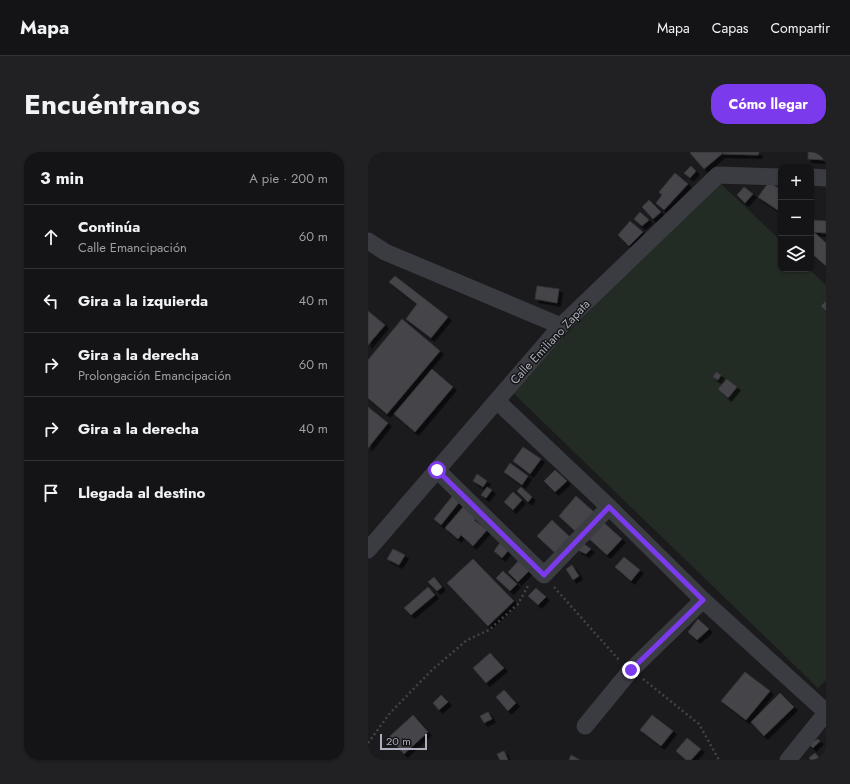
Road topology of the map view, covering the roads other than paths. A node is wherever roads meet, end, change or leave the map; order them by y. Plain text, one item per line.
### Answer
1 (778, 177) edge
2 (814, 177) edge
3 (826, 178) edge
4 (368, 241) edge
5 (561, 326) junction
6 (497, 401) junction
7 (437, 470) junction
8 (609, 507) junction
9 (368, 550) edge
10 (703, 600) junction
11 (826, 712) edge
12 (585, 726) dead end
13 (788, 760) edge

1 - 5 street, Calle Emiliano Zapata
2 - 3 street
4 - 5 street
5 - 6 street, Calle Emiliano Zapata
6 - 7 street, Calle Emiliano Zapata
6 - 8 street
7 - 8 street
7 - 9 street, Calle Emiliano Zapata
8 - 10 street
10 - 11 street
10 - 12 street
11 - 13 street

